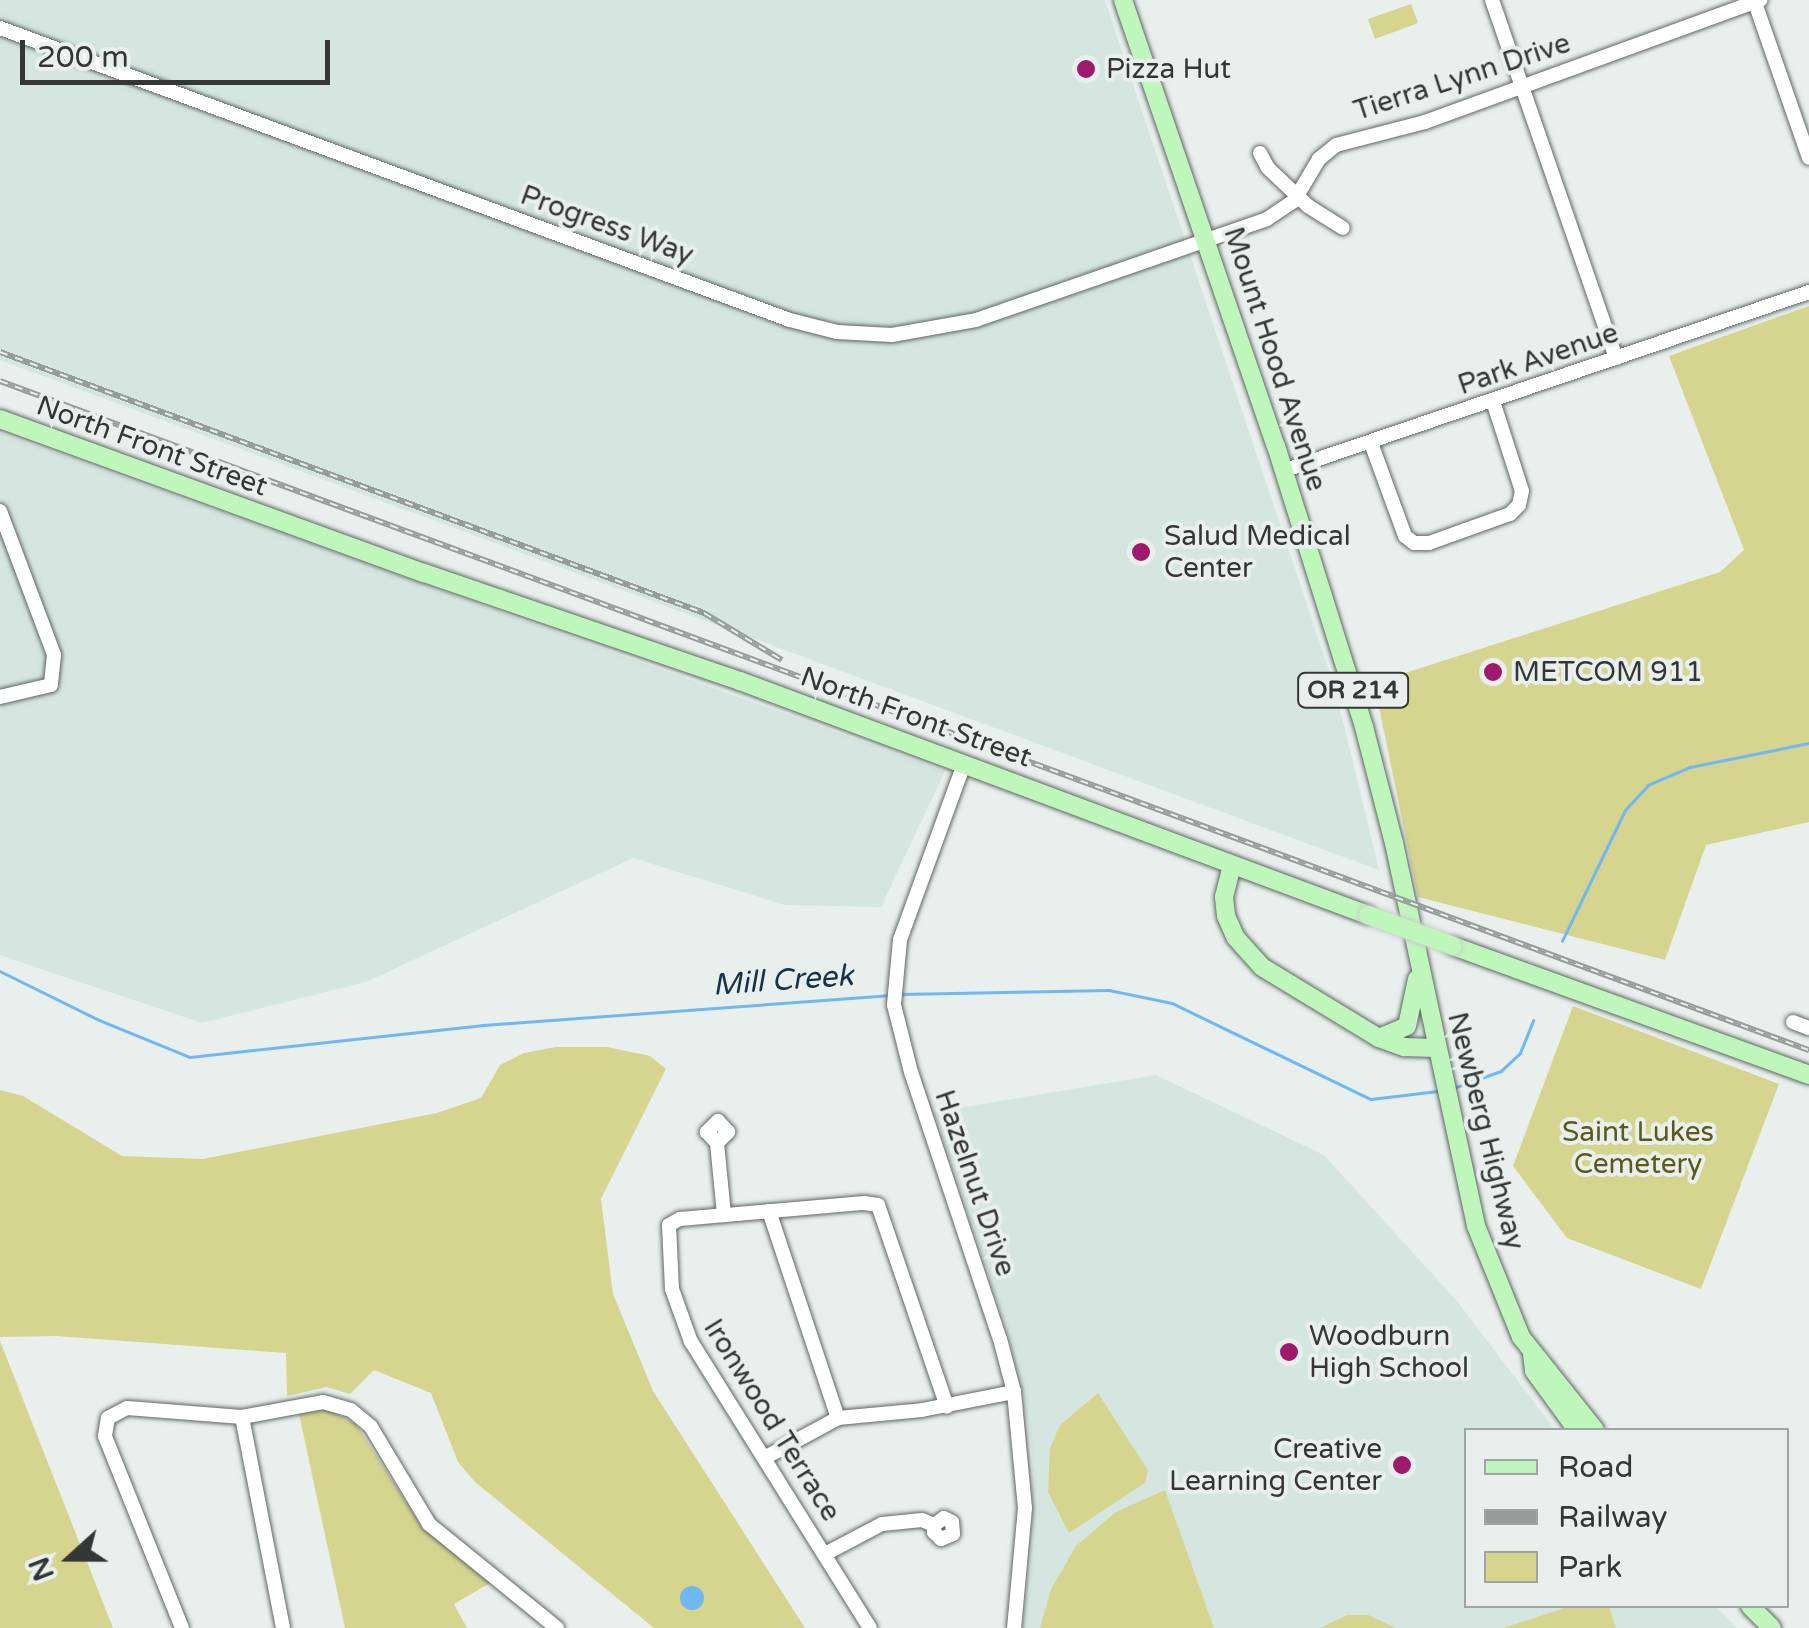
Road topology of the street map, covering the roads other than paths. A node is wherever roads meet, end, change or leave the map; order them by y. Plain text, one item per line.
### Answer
1 (1123, 0) edge
2 (1492, 0) edge
3 (1756, 1) edge
4 (0, 28) edge
5 (1521, 85) junction
6 (1260, 152) dead end
7 (1809, 158) edge
8 (1297, 196) junction
9 (1342, 228) dead end
10 (1206, 240) junction
11 (1809, 292) edge
12 (1616, 358) junction
13 (1492, 402) junction
14 (0, 419) edge
15 (1371, 443) junction
16 (1283, 470) junction
17 (0, 511) edge
18 (0, 698) edge
19 (964, 764) junction
20 (1232, 865) junction
21 (1409, 913) joint
22 (1418, 962) junction
23 (1792, 1022) dead end
24 (1809, 1028) edge
25 (1378, 1038) junction
26 (1435, 1048) junction
27 (1809, 1075) edge
28 (717, 1142) dead end
29 (769, 1211) junction
30 (724, 1215) junction
31 (1532, 1354) junction
32 (1014, 1392) junction
33 (947, 1406) junction
34 (242, 1417) junction
35 (838, 1418) junction
36 (1576, 1428) edge
37 (1594, 1428) edge
38 (766, 1457) junction
39 (934, 1525) dead end
40 (825, 1554) junction
41 (1752, 1608) edge
42 (182, 1628) edge
43 (283, 1628) edge
44 (557, 1628) edge
45 (870, 1628) edge
46 (1014, 1628) edge
47 (1772, 1628) edge

1 - 10 main road, Mount Hood Avenue / OR 214
2 - 5 street
3 - 5 street, Tierra Lynn Drive
3 - 7 street
4 - 10 street, Progress Way
5 - 8 street, Tierra Lynn Drive
5 - 12 street
6 - 8 street
8 - 9 street
8 - 10 street, Tierra Lynn Drive
10 - 16 main road, Mount Hood Avenue / OR 214
11 - 12 street, Park Avenue
12 - 13 street, Park Avenue
13 - 15 street, Park Avenue
13 - 15 street
14 - 19 main road, North Front Street
15 - 16 street, Park Avenue
16 - 21 main road, Mount Hood Avenue / OR 214
17 - 18 street
19 - 20 main road, North Front Street
19 - 32 street, Hazelnut Drive
20 - 25 main road
20 - 27 main road, North Front Street, bridge
21 - 22 main road, Newberg Highway / OR 214
22 - 25 main road
22 - 26 main road, Newberg Highway / OR 214
23 - 24 street
25 - 26 main road
26 - 31 main road, Newberg Highway / OR 214
28 - 30 street
29 - 30 street
29 - 33 street
29 - 35 street
30 - 38 street, Ironwood Terrace
31 - 36 main road, Newberg Highway / OR 214
31 - 37 main road, Newberg Highway / OR 214
32 - 33 street
32 - 46 street, Hazelnut Drive
33 - 35 street
34 - 42 street
34 - 43 street
34 - 44 street
35 - 38 street
38 - 40 street, Ironwood Terrace
39 - 40 street
40 - 45 street, Ironwood Terrace
41 - 47 main road

